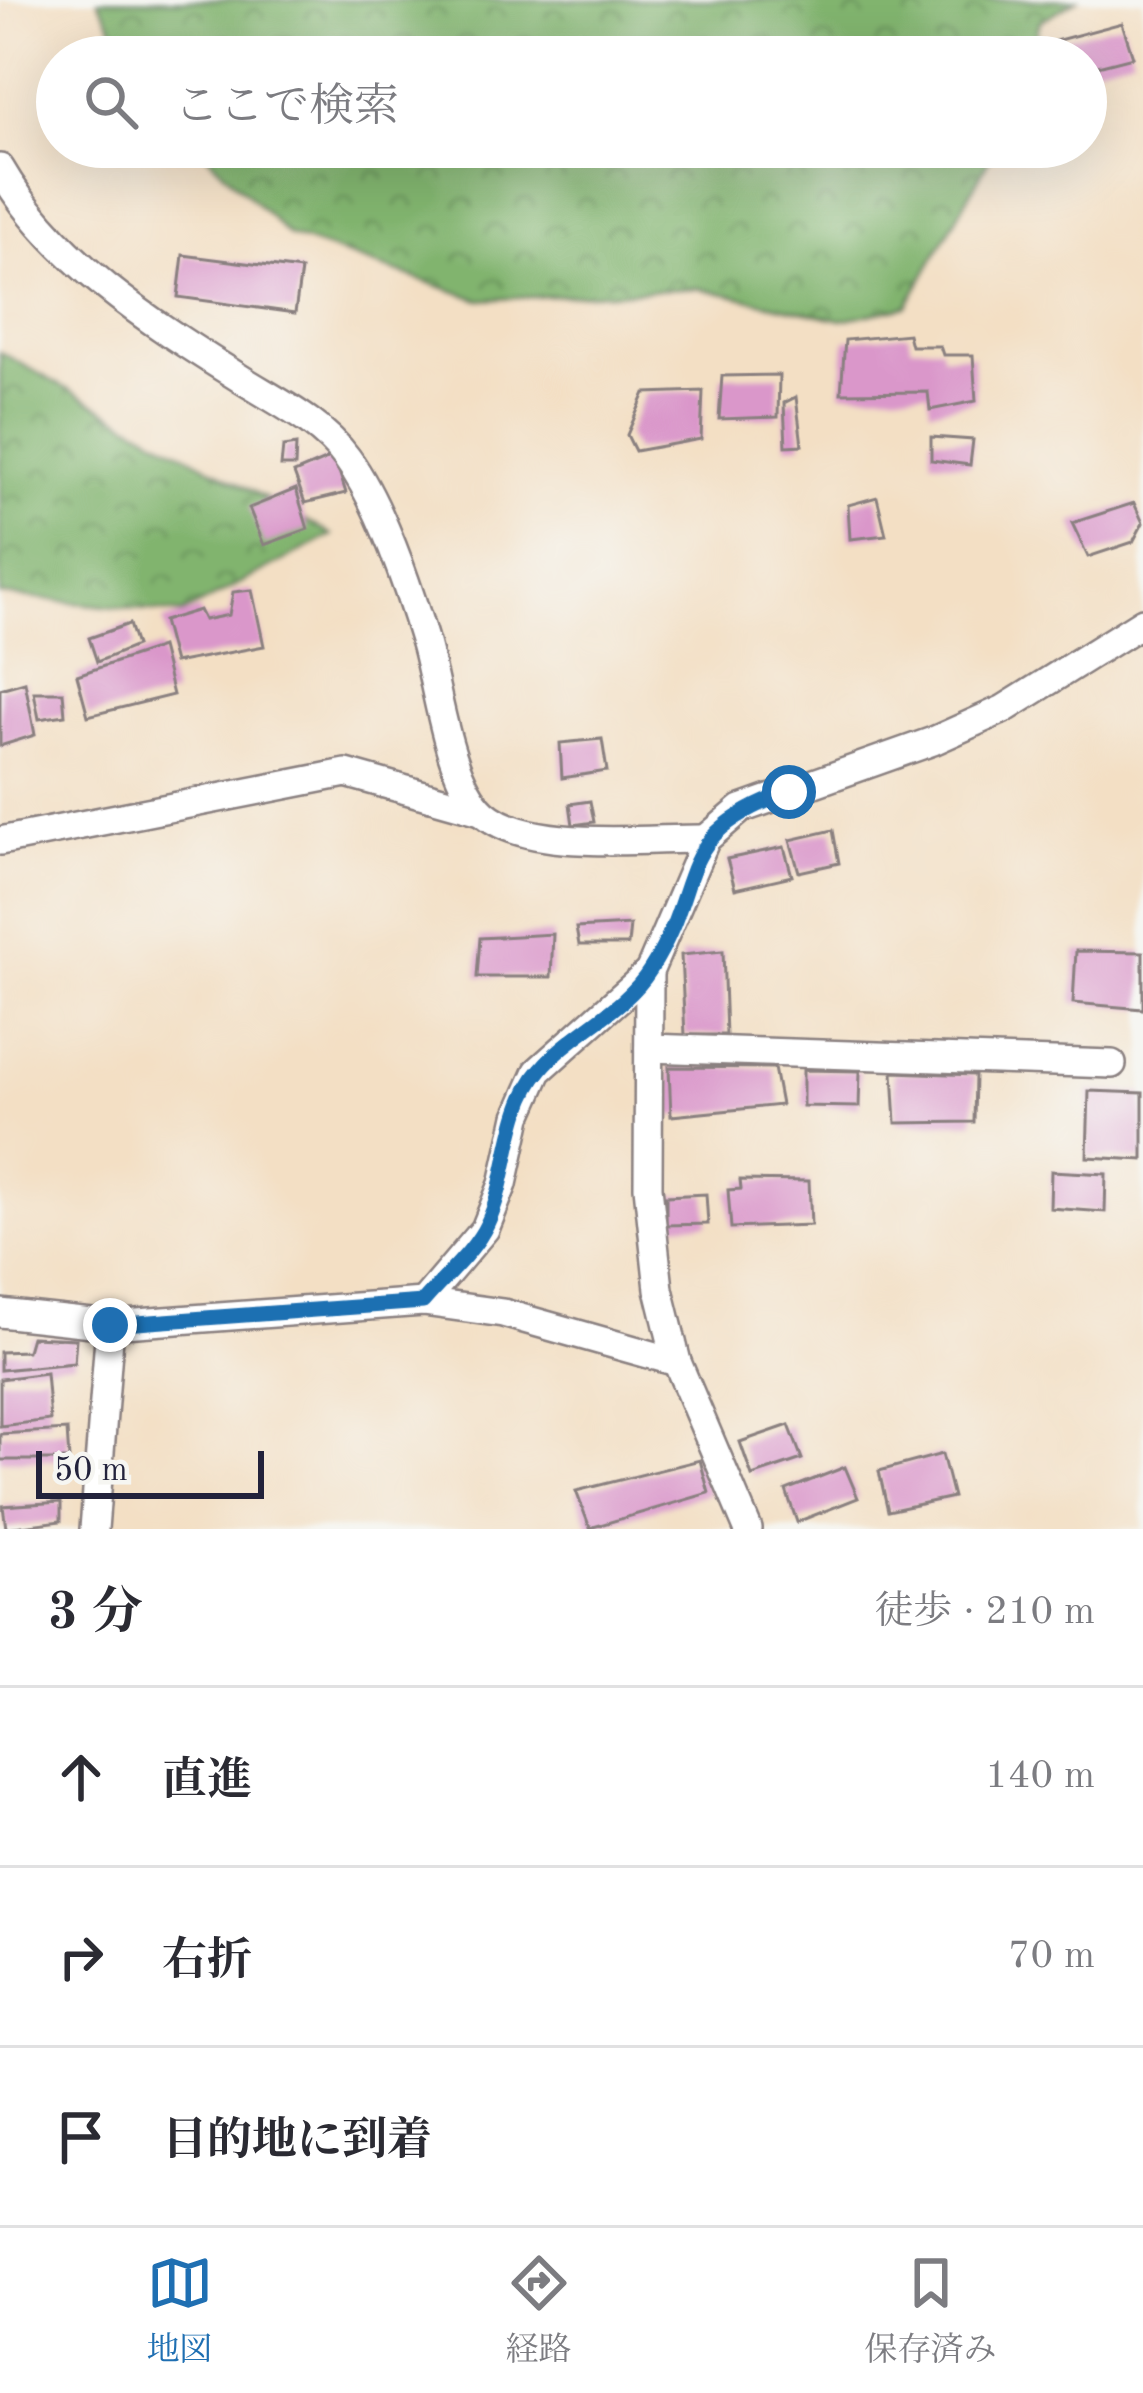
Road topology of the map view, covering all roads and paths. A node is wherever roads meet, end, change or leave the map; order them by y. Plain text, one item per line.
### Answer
1 (0, 168) edge
2 (9, 198) edge
3 (1143, 622) edge
4 (481, 811) junction
5 (706, 839) junction
6 (0, 841) edge
7 (649, 972) junction
8 (649, 1048) junction
9 (1112, 1064) dead end
10 (423, 1302) junction
11 (0, 1313) edge
12 (110, 1325) junction
13 (677, 1362) junction
14 (94, 1529) edge
15 (748, 1529) edge

1 - 2 street
2 - 4 street
3 - 5 street
4 - 5 street
4 - 6 street
5 - 7 street
7 - 8 street
7 - 10 street
8 - 9 street
8 - 13 street
10 - 12 street
10 - 13 street
11 - 12 street
12 - 14 street
13 - 15 street

